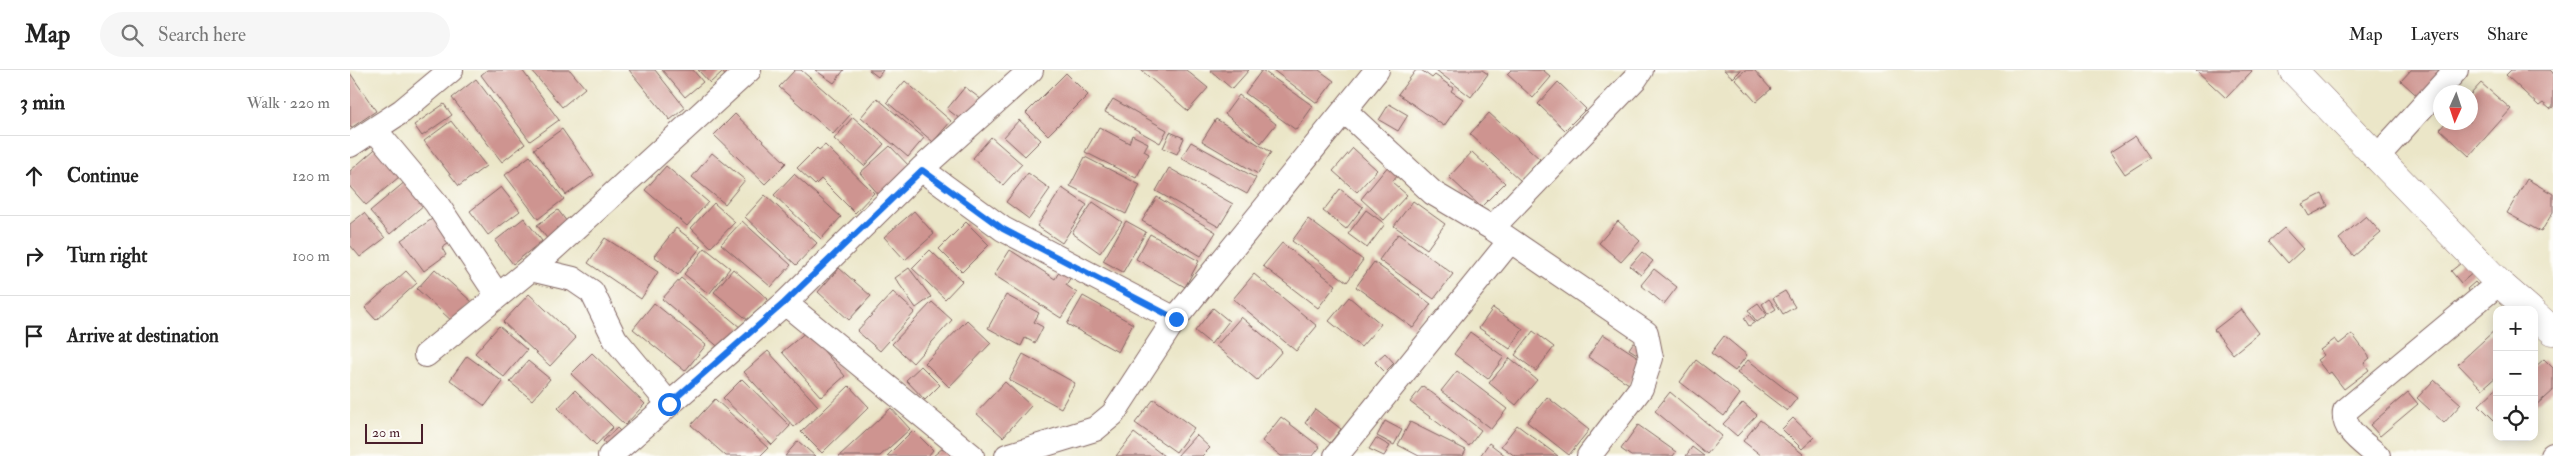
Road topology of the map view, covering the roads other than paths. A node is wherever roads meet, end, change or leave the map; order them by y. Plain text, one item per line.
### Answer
1 (451, 70) edge
2 (749, 70) edge
3 (1031, 70) edge
4 (1377, 70) edge
5 (1641, 70) edge
6 (2293, 70) edge
7 (2456, 70) edge
8 (1345, 111) junction
9 (375, 130) junction
10 (350, 145) edge
11 (2376, 158) junction
12 (922, 170) junction
13 (1501, 235) junction
14 (530, 269) junction
15 (2499, 283) junction
16 (498, 296) junction
17 (784, 303) junction
18 (1176, 319) junction
19 (2544, 320) edge
20 (426, 355) dead end
21 (669, 404) junction
22 (610, 456) edge
23 (972, 456) edge
24 (1007, 456) edge
25 (1336, 456) edge
26 (1589, 456) edge
27 (2378, 456) edge

1 - 9 street
2 - 14 street
3 - 12 street
4 - 8 street
5 - 13 street
6 - 11 street
7 - 11 street
8 - 13 street
8 - 18 street
9 - 10 street
9 - 16 street
11 - 15 street
12 - 17 street
12 - 18 street
13 - 25 street
13 - 26 street
14 - 16 street
14 - 21 street
15 - 19 street
15 - 27 street
16 - 20 street
17 - 21 street
17 - 23 street
18 - 24 street
21 - 22 street

